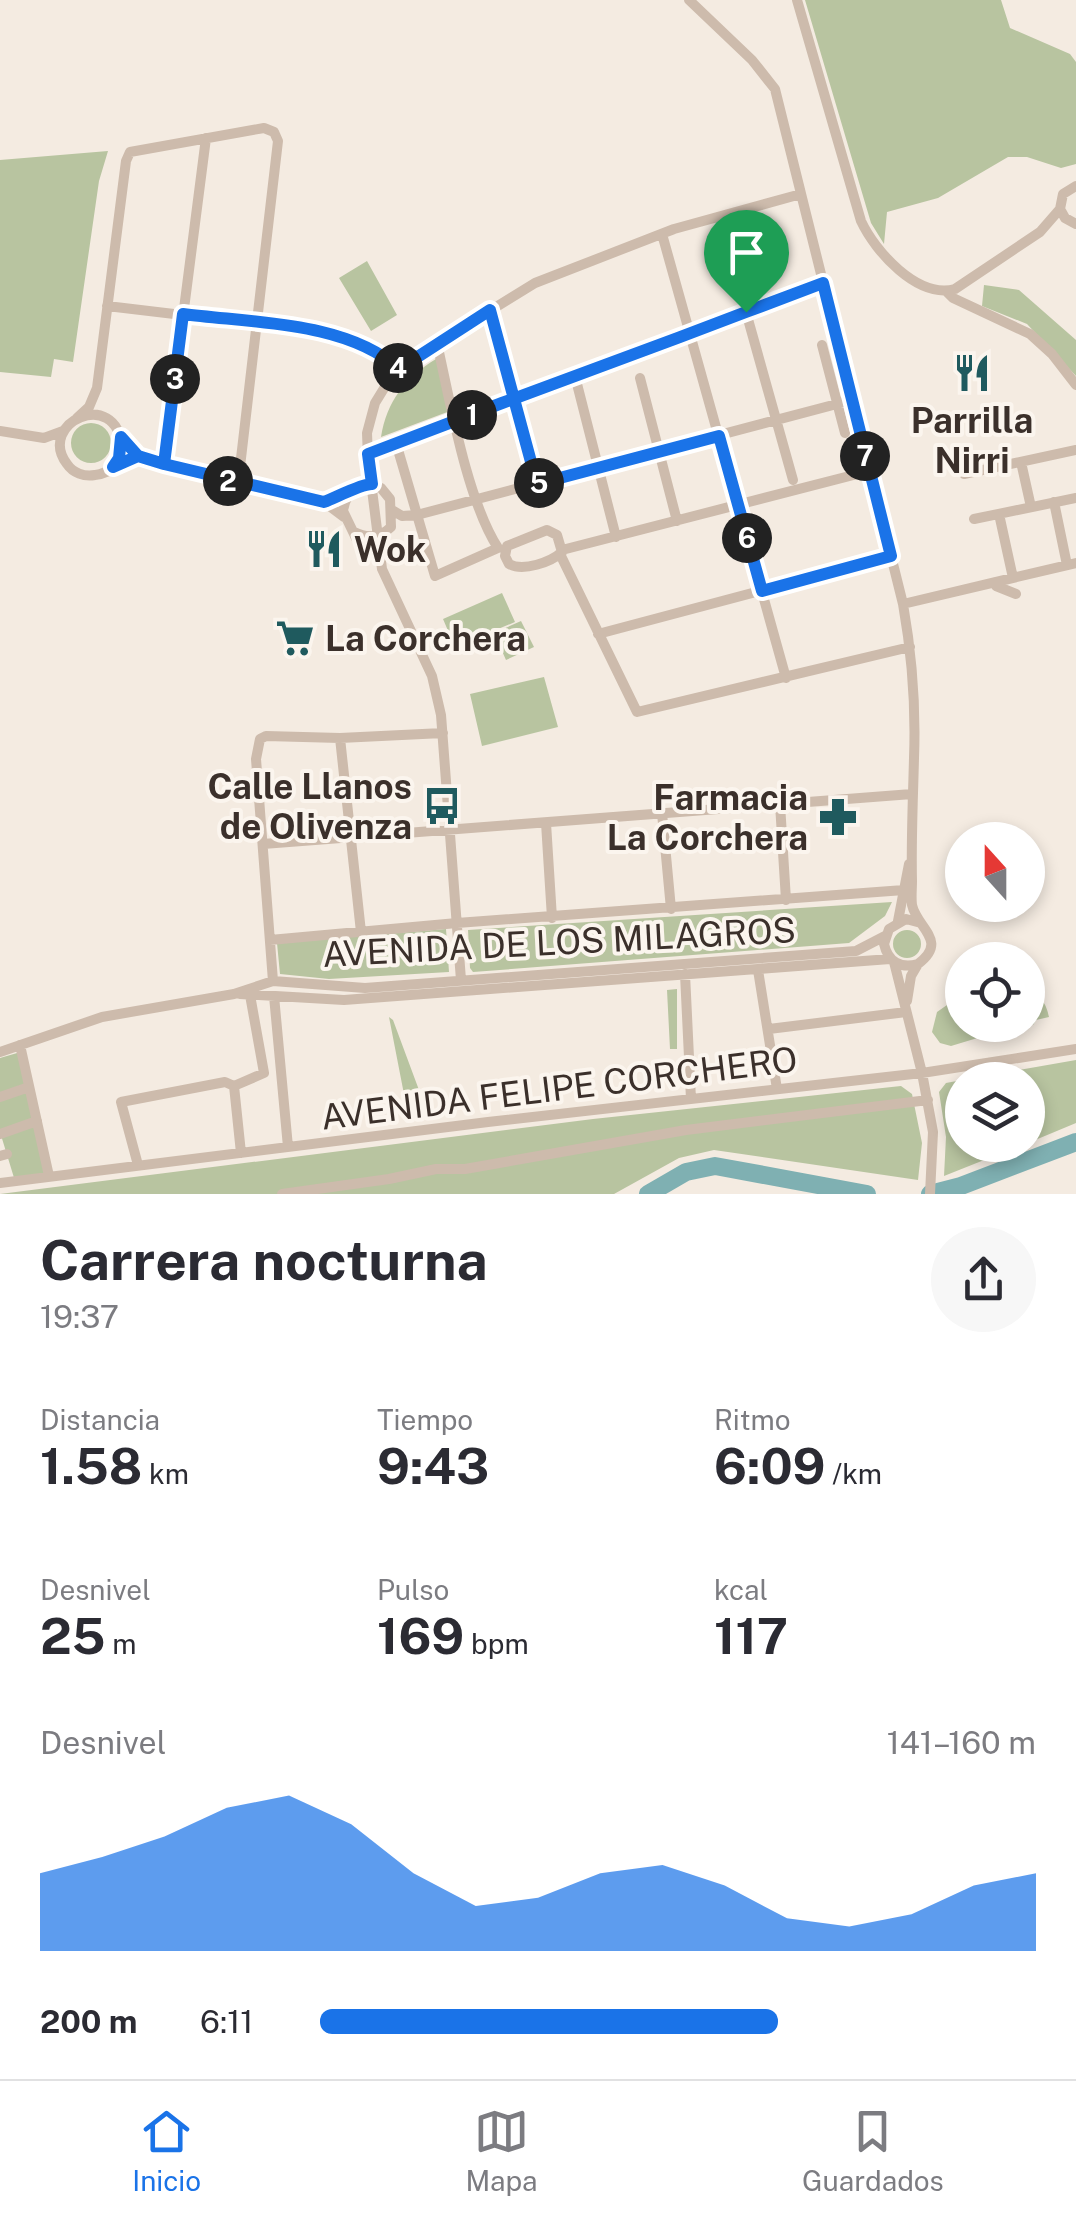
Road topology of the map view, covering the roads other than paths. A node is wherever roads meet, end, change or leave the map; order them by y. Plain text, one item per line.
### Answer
1 (689, 0) edge
2 (797, 0) edge
3 (206, 138) junction
4 (1076, 186) edge
5 (801, 194) junction
6 (1060, 208) junction
7 (1072, 223) edge
8 (1040, 232) junction
9 (662, 234) junction
10 (823, 283) junction
11 (946, 291) junction
12 (108, 306) junction
13 (490, 310) junction
14 (746, 312) junction
15 (183, 314) junction
16 (256, 324) junction
17 (690, 333) junction
18 (438, 343) junction
19 (822, 346) dead end
20 (399, 369) junction
21 (575, 376) junction
22 (640, 378) dead end
23 (1076, 385) edge
24 (97, 388) junction
25 (514, 399) junction
26 (852, 400) junction
27 (837, 404) junction
28 (77, 418) junction
29 (108, 419) junction
30 (777, 420) junction
31 (455, 421) junction
32 (0, 431) edge
33 (64, 431) junction
34 (845, 433) dead end
35 (719, 436) junction
36 (121, 437) junction
37 (44, 438) junction
38 (396, 443) junction
39 (1076, 450) edge
40 (658, 451) junction
41 (61, 452) junction
42 (368, 454) junction
43 (138, 456) junction
44 (1021, 462) junction
45 (164, 464) junction
46 (113, 467) junction
47 (598, 467) junction
48 (869, 471) junction
49 (964, 474) dead end
50 (793, 480) dead end
51 (238, 484) junction
52 (372, 484) junction
53 (537, 484) junction
54 (348, 494) junction
55 (1076, 498) edge
56 (478, 499) junction
57 (324, 502) junction
58 (1054, 502) junction
59 (738, 506) junction
60 (1031, 507) junction
61 (397, 513) junction
62 (999, 514) junction
63 (417, 515) junction
64 (344, 517) junction
65 (974, 519) dead end
66 (677, 521) junction
67 (354, 532) junction
68 (379, 536) junction
69 (616, 537) junction
70 (501, 549) junction
71 (561, 552) junction
72 (891, 556) junction
73 (382, 563) junction
74 (1071, 564) edge
75 (1013, 578) junction
76 (985, 585) junction
77 (762, 591) junction
78 (1016, 594) dead end
79 (904, 604) junction
80 (598, 634) junction
81 (910, 647) junction
82 (786, 678) junction
83 (442, 733) junction
84 (340, 738) junction
85 (912, 794) junction
86 (780, 804) junction
87 (662, 813) junction
88 (546, 823) junction
89 (450, 830) junction
90 (352, 836) junction
91 (263, 844) junction
92 (910, 863) junction
93 (904, 890) junction
94 (786, 900) junction
95 (670, 909) junction
96 (552, 918) junction
97 (458, 922) junction
98 (898, 922) junction
99 (921, 924) junction
100 (361, 932) junction
101 (885, 936) junction
102 (270, 940) junction
103 (892, 960) junction
104 (918, 964) junction
105 (758, 970) junction
106 (685, 974) junction
107 (462, 980) junction
108 (273, 981) junction
109 (234, 994) junction
110 (250, 995) junction
111 (274, 996) junction
112 (906, 1012) junction
113 (769, 1029) junction
114 (20, 1045) junction
115 (1076, 1049) edge
116 (0, 1052) edge
117 (922, 1073) junction
118 (234, 1086) junction
119 (29, 1087) junction
120 (777, 1090) junction
121 (0, 1097) edge
122 (692, 1099) junction
123 (928, 1100) junction
124 (37, 1121) junction
125 (0, 1134) edge
126 (288, 1147) junction
127 (241, 1152) junction
128 (138, 1165) junction
129 (49, 1176) junction
130 (0, 1183) edge
131 (282, 1194) edge
132 (930, 1194) edge

1 - 5 street
2 - 11 street
3 - 12 street
3 - 15 street
3 - 16 street
4 - 6 street
5 - 9 street
5 - 10 street
6 - 7 street
6 - 8 street
7 - 8 street
8 - 11 street
9 - 13 street
9 - 17 street
10 - 14 street
10 - 26 street
11 - 23 street
12 - 15 street
12 - 24 street
13 - 18 street
13 - 25 street
14 - 17 street
14 - 30 street
15 - 16 street
15 - 45 street
16 - 20 street
16 - 51 street
17 - 21 street
17 - 35 street
18 - 20 street
18 - 31 street
19 - 27 street
20 - 42 street
21 - 25 street
21 - 47 street
22 - 40 street
24 - 28 street
24 - 29 street
25 - 31 street
25 - 53 street
26 - 27 street
26 - 48 street
27 - 30 street
27 - 34 street
28 - 29 street
28 - 33 street
29 - 36 street
30 - 35 street
30 - 50 street
31 - 38 street
31 - 56 street
32 - 37 street
33 - 37 street
33 - 41 street
35 - 40 street
35 - 59 street
36 - 43 street
36 - 46 street
37 - 41 street
38 - 42 street
38 - 63 street
39 - 44 street
40 - 47 street
40 - 66 street
41 - 46 street
42 - 52 street
43 - 45 street
43 - 46 street
44 - 49 street
44 - 60 street
45 - 51 street
47 - 53 street
47 - 69 street
48 - 59 street
48 - 72 street
51 - 57 street
52 - 54 street
52 - 61 street
52 - 68 street
53 - 56 street
54 - 57 street
54 - 64 street
55 - 58 street
56 - 63 street
56 - 70 street
57 - 64 street
58 - 60 street
58 - 74 street
59 - 66 street
59 - 77 street
60 - 62 street
61 - 63 street
61 - 68 street
62 - 65 street
62 - 75 street
63 - 70 street
64 - 67 street
66 - 69 street
67 - 68 street
67 - 73 street
68 - 73 street
69 - 71 street
70 - 71 street
70 - 71 street
71 - 80 street
72 - 77 street
72 - 79 street
73 - 83 street
74 - 75 street
75 - 76 street
76 - 78 street
76 - 79 street
77 - 80 street
77 - 82 street
79 - 81 street
80 - 82 street
81 - 82 street
81 - 85 street
83 - 84 street
83 - 89 street
84 - 90 street
84 - 91 street
85 - 86 street
85 - 92 street
86 - 87 street
86 - 94 street
87 - 88 street
87 - 95 street
88 - 89 street
88 - 96 street
89 - 90 street
89 - 97 street
90 - 91 street
90 - 100 street
91 - 102 street
92 - 93 street
92 - 99 street
93 - 94 street
93 - 98 street
94 - 95 street
95 - 96 street
96 - 97 street
97 - 100 street
97 - 107 street
98 - 99 street
98 - 101 street
99 - 104 street
100 - 102 street
101 - 103 street
101 - 107 street, AVENIDA DE LOS MILAGROS
102 - 108 street
103 - 104 street
103 - 105 street, AVENIDA DE LOS MILAGROS
103 - 112 street
104 - 112 street
105 - 106 street, AVENIDA DE LOS MILAGROS
105 - 113 street
106 - 111 street, AVENIDA DE LOS MILAGROS
106 - 122 street
107 - 108 street, AVENIDA DE LOS MILAGROS
108 - 109 street, AVENIDA DE LOS MILAGROS
109 - 110 street, AVENIDA DE LOS MILAGROS
109 - 114 street, AVENIDA DE LOS MILAGROS
110 - 111 street, AVENIDA DE LOS MILAGROS
110 - 118 street
111 - 126 street
112 - 113 street
112 - 117 street
113 - 120 street
114 - 116 street, AVENIDA DE LOS MILAGROS
114 - 119 street
115 - 117 street, AVENIDA FELIPE CORCHERO
117 - 120 street, AVENIDA FELIPE CORCHERO
117 - 123 street
118 - 127 street
118 - 128 street
119 - 121 street
119 - 124 street
120 - 122 street, AVENIDA FELIPE CORCHERO
122 - 126 street, AVENIDA FELIPE CORCHERO
123 - 131 street
123 - 132 street
124 - 125 street
124 - 129 street
126 - 127 street, AVENIDA FELIPE CORCHERO
127 - 128 street, AVENIDA FELIPE CORCHERO
128 - 129 street, AVENIDA FELIPE CORCHERO
129 - 130 street, AVENIDA FELIPE CORCHERO

